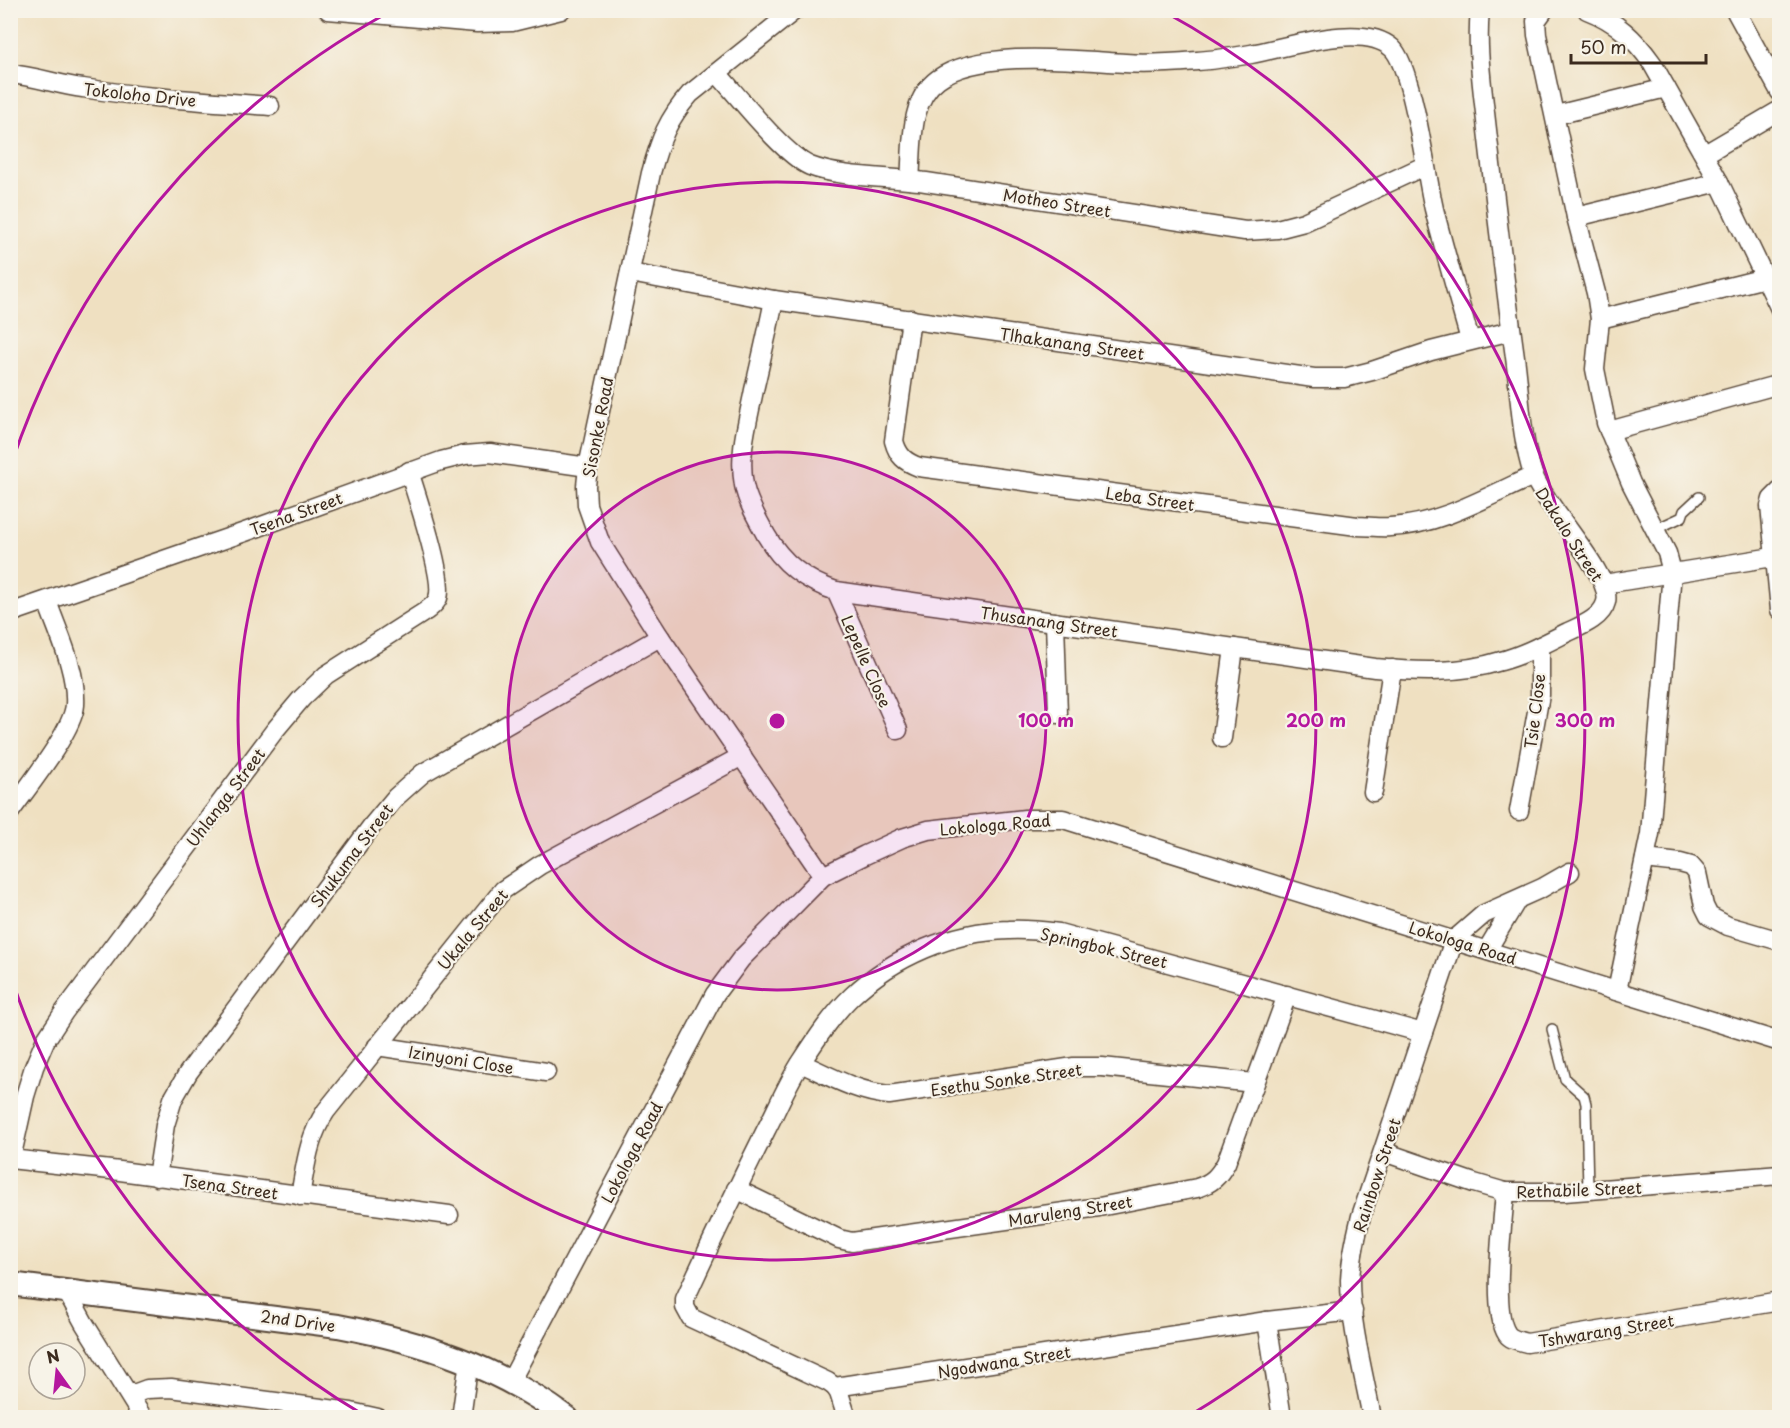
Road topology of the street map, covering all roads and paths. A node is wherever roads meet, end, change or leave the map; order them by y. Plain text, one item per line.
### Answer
1 (328, 10) edge
2 (561, 10) edge
3 (795, 10) edge
4 (1480, 10) edge
5 (1544, 10) edge
6 (1587, 10) edge
7 (1735, 10) edge
8 (717, 73) junction
9 (10, 74) edge
10 (1666, 87) junction
11 (1779, 92) edge
12 (270, 106) dead end
13 (1779, 110) edge
14 (1556, 115) junction
15 (1705, 154) junction
16 (1424, 166) junction
17 (910, 180) junction
18 (1719, 182) junction
19 (1576, 217) junction
20 (630, 273) junction
21 (1765, 278) junction
22 (774, 300) junction
23 (1779, 309) edge
24 (911, 319) junction
25 (1600, 319) junction
26 (1511, 331) junction
27 (1470, 340) junction
28 (1779, 384) edge
29 (1609, 431) junction
30 (588, 467) junction
31 (409, 471) junction
32 (1533, 476) junction
33 (1779, 491) edge
34 (1699, 497) dead end
35 (1656, 529) junction
36 (1773, 557) junction
37 (1672, 572) junction
38 (1604, 584) junction
39 (836, 591) junction
40 (47, 601) junction
41 (1779, 603) edge
42 (1779, 610) edge
43 (10, 613) edge
44 (1055, 622) junction
45 (1587, 622) joint
46 (660, 637) junction
47 (1540, 646) junction
48 (1234, 648) junction
49 (1392, 669) junction
50 (1058, 714) dead end
51 (898, 730) dead end
52 (1221, 738) dead end
53 (742, 756) junction
54 (1373, 792) dead end
55 (1519, 811) dead end
56 (10, 812) edge
57 (1645, 859) junction
58 (1570, 872) dead end
59 (823, 876) junction
60 (1517, 900) junction
61 (1454, 940) junction
62 (1779, 941) edge
63 (1487, 950) junction
64 (1617, 991) junction
65 (1287, 995) junction
66 (1552, 1029) dead end
67 (1423, 1033) junction
68 (1779, 1042) edge
69 (377, 1046) junction
70 (801, 1063) junction
71 (546, 1072) dead end
72 (1254, 1083) junction
73 (1384, 1152) junction
74 (11, 1159) edge
75 (1779, 1175) edge
76 (157, 1177) junction
77 (736, 1189) junction
78 (1588, 1190) junction
79 (1505, 1192) junction
80 (300, 1196) junction
81 (449, 1215) dead end
82 (10, 1284) edge
83 (66, 1290) junction
84 (1779, 1301) edge
85 (1353, 1311) junction
86 (1267, 1321) junction
87 (469, 1361) junction
88 (510, 1382) junction
89 (835, 1387) junction
90 (135, 1410) edge
91 (378, 1418) edge
92 (461, 1418) edge
93 (567, 1418) edge
94 (847, 1418) edge
95 (1282, 1418) edge
96 (1372, 1418) edge

1 - 2 street
3 - 8 street, Sisonke Road
4 - 26 street, Dakalo Street
5 - 14 street
6 - 10 street
7 - 11 street
8 - 17 street, Motheo Street
8 - 20 street, Sisonke Road
9 - 12 street, Tokoloho Drive
10 - 14 street
10 - 15 street
13 - 15 street
14 - 19 street
15 - 18 street
16 - 17 street, Motheo Street
16 - 17 street
16 - 27 street
18 - 19 street
18 - 21 street
19 - 25 street
20 - 22 street, Tlhakanang Street
20 - 30 street, Sisonke Road
21 - 23 street
21 - 25 street
22 - 24 street, Tlhakanang Street
22 - 39 street, Thusanang Street
24 - 27 street, Tlhakanang Street
24 - 32 street, Leba Street
25 - 29 street
26 - 27 street, Tlhakanang Street
26 - 32 street, Dakalo Street
28 - 29 street
29 - 35 street
30 - 31 street, Tsena Street
30 - 46 street, Sisonke Road
31 - 40 street, Tsena Street
31 - 74 street, Uhlanga Street
32 - 38 street, Dakalo Street
33 - 36 street
34 - 35 lane
35 - 37 street
36 - 37 street
36 - 41 street
37 - 38 street
37 - 57 street
38 - 45 street, Dakalo Street
39 - 44 street, Thusanang Street
39 - 51 street, Lepelle Close
40 - 43 street, Tsena Street
40 - 56 street
41 - 42 street
44 - 48 street, Thusanang Street
44 - 50 street
45 - 47 street, Thusanang Street
46 - 53 street, Sisonke Road
46 - 76 street, Shukuma Street
47 - 49 street, Thusanang Street
47 - 55 street, Tsie Close
48 - 49 street, Thusanang Street
48 - 52 street
49 - 54 street
53 - 59 street, Sisonke Road
53 - 69 street, Ukala Street
57 - 62 street
57 - 64 street
58 - 60 street
59 - 61 street, Lokologa Road
59 - 88 street, Lokologa Road
60 - 61 street
60 - 63 street
61 - 63 street, Lokologa Road
61 - 67 street, Rainbow Street
63 - 64 street, Lokologa Road
64 - 68 street, Lokologa Road
65 - 67 street, Springbok Street
65 - 70 street, Springbok Street
65 - 72 street, Maruleng Street
66 - 78 lane
67 - 73 street, Rainbow Street
69 - 71 street, Izinyoni Close
69 - 80 street, Ukala Street
70 - 72 street, Esethu Sonke Street
70 - 77 street, Springbok Street
72 - 77 street, Maruleng Street
73 - 79 street, Rethabile Street
73 - 85 street, Rainbow Street
74 - 76 street, Tsena Street
75 - 78 street, Rethabile Street
76 - 80 street, Tsena Street
77 - 89 street, Springbok Street
78 - 79 street, Rethabile Street
79 - 84 street, Tshwarang Street
80 - 81 street, Tsena Street
82 - 83 street, 2nd Drive
83 - 87 street, 2nd Drive
83 - 90 street
85 - 86 street, Ngodwana Street
85 - 96 street, Rainbow Street
86 - 89 street, Ngodwana Street
86 - 95 street
87 - 88 street, 2nd Drive
87 - 92 street
88 - 93 street, 2nd Drive
89 - 94 street
90 - 91 street

